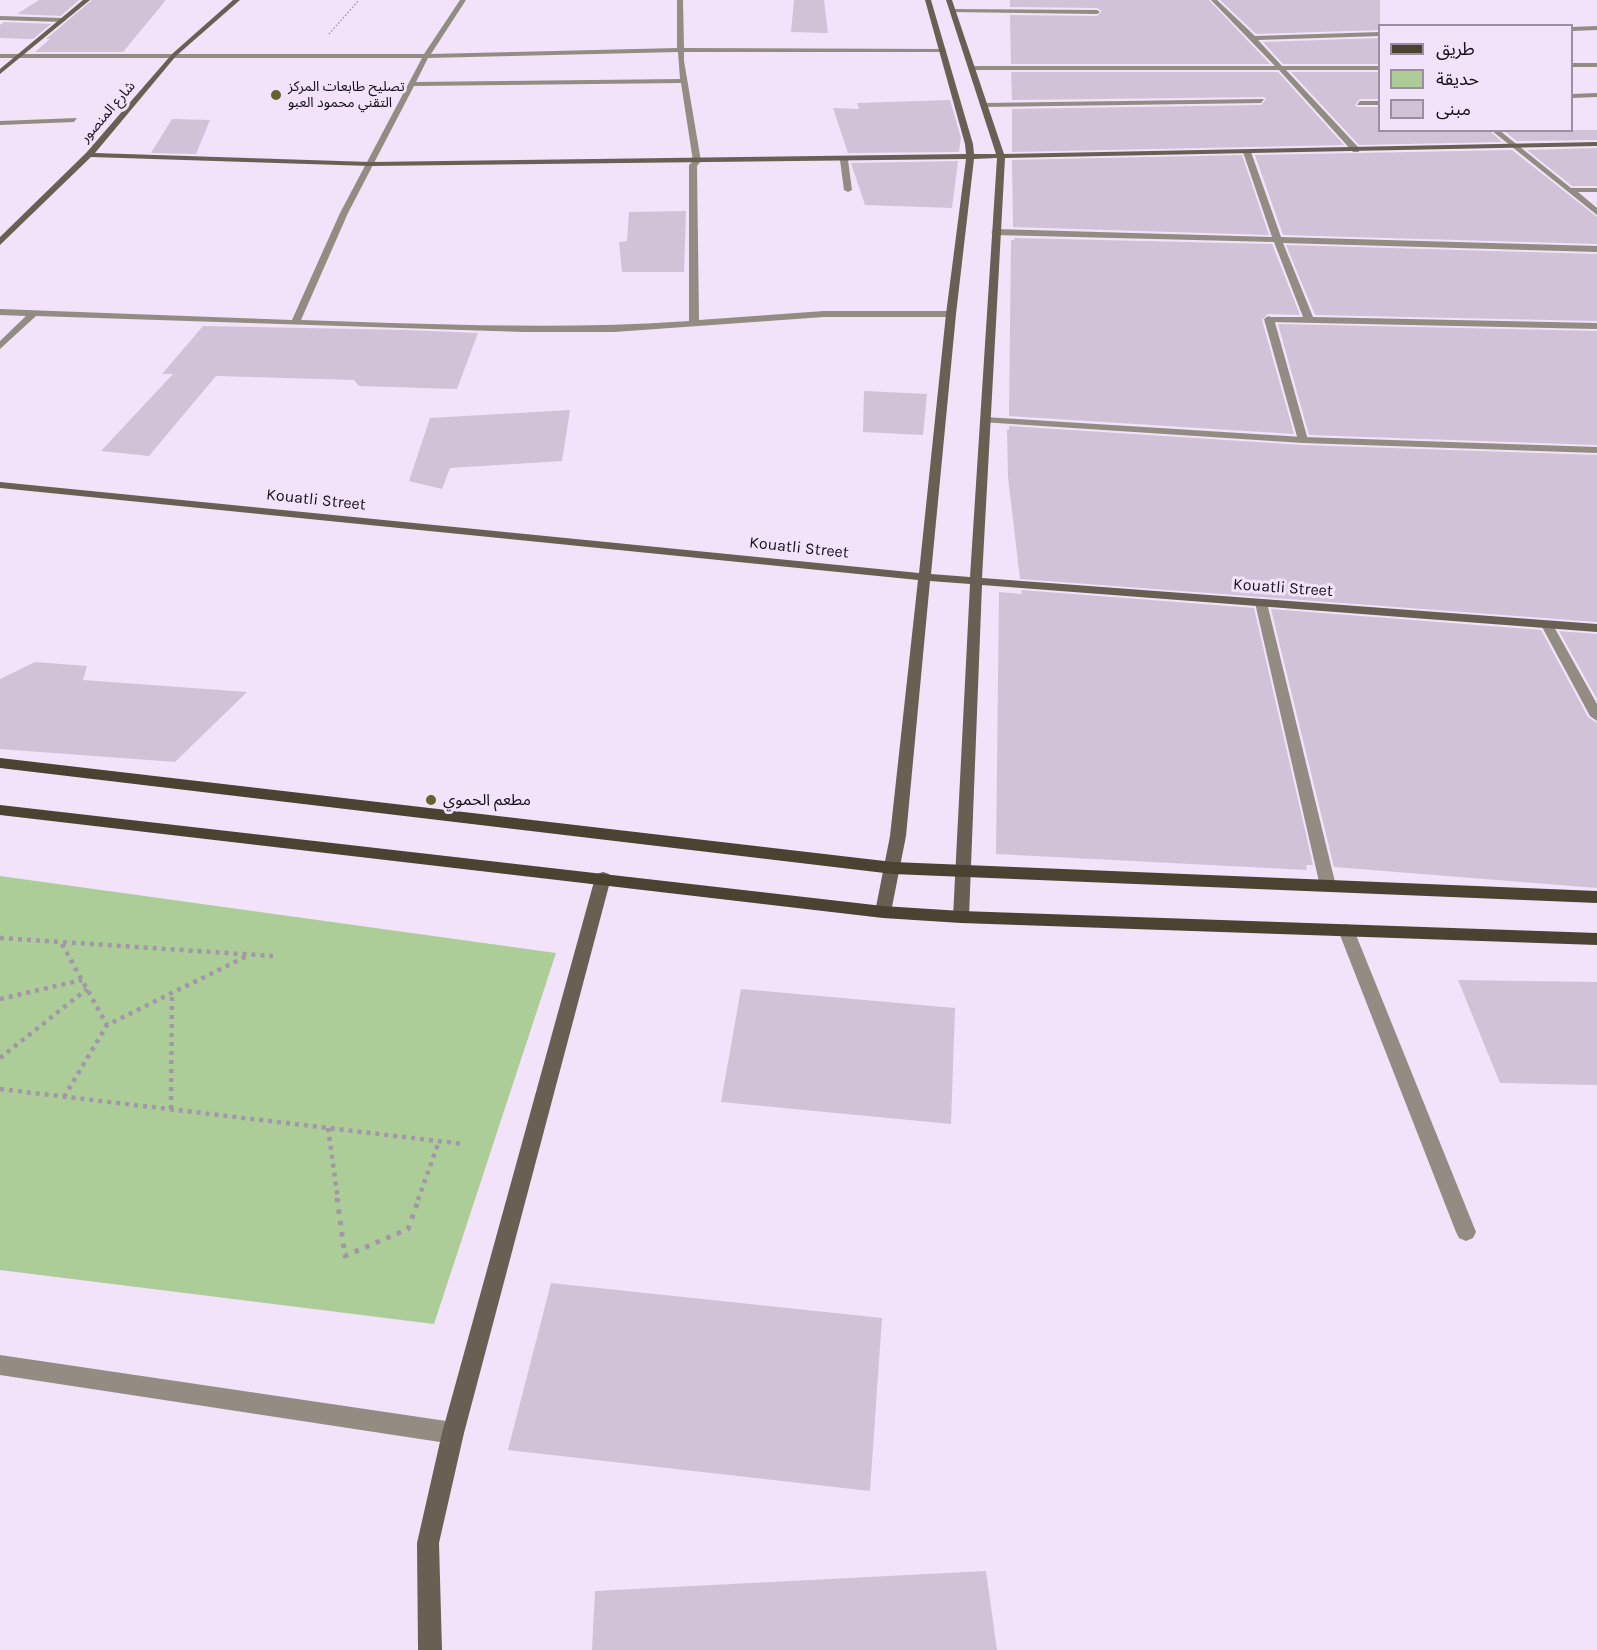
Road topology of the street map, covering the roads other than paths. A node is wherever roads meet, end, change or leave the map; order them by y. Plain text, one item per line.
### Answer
1 (87, 0) edge
2 (237, 0) edge
3 (463, 0) edge
4 (680, 0) edge
5 (928, 0) edge
6 (1214, 0) edge
7 (951, 6) edge
8 (1097, 12) dead end
9 (0, 18) edge
10 (63, 20) junction
11 (1597, 28) edge
12 (1573, 29) edge
13 (1378, 34) edge
14 (1253, 38) junction
15 (681, 50) junction
16 (944, 50) junction
17 (174, 55) junction
18 (0, 56) edge
19 (20, 56) junction
20 (426, 56) junction
21 (1573, 65) edge
22 (1597, 65) edge
23 (972, 68) junction
24 (1378, 68) edge
25 (1283, 70) junction
26 (0, 72) edge
27 (683, 81) junction
28 (412, 84) junction
29 (1597, 95) edge
30 (1573, 96) edge
31 (1261, 101) dead end
32 (1360, 103) dead end
33 (1378, 103) edge
34 (984, 105) junction
35 (74, 120) dead end
36 (0, 123) edge
37 (1496, 132) edge
38 (1597, 144) edge
39 (1514, 146) junction
40 (1356, 150) junction
41 (1247, 152) junction
42 (89, 155) junction
43 (970, 157) junction
44 (1001, 157) junction
45 (844, 160) junction
46 (697, 161) junction
47 (370, 164) junction
48 (848, 190) dead end
49 (1569, 190) junction
50 (1597, 190) edge
51 (1597, 212) edge
52 (995, 232) junction
53 (1278, 241) junction
54 (0, 242) edge
55 (1597, 249) edge
56 (0, 312) edge
57 (34, 313) junction
58 (951, 314) junction
59 (1309, 320) junction
60 (295, 323) junction
61 (694, 324) junction
62 (1597, 326) edge
63 (0, 346) edge
64 (985, 420) junction
65 (1303, 440) junction
66 (1597, 450) edge
67 (0, 485) edge
68 (926, 577) junction
69 (976, 580) junction
70 (1261, 603) junction
71 (1546, 625) junction
72 (1597, 628) edge
73 (1597, 716) edge
74 (0, 763) edge
75 (0, 810) edge
76 (893, 868) junction
77 (963, 873) junction
78 (603, 878) junction
79 (1328, 886) junction
80 (1597, 897) edge
81 (883, 912) junction
82 (961, 917) junction
83 (1346, 930) junction
84 (1597, 939) edge
85 (1466, 1232) dead end
86 (0, 1365) edge
87 (453, 1433) junction
88 (430, 1650) edge

1 - 10 street
2 - 17 street, شارع المنصور
3 - 20 street
4 - 15 street
5 - 16 street
6 - 14 street
7 - 8 street
7 - 23 street
9 - 10 street
10 - 19 street
11 - 12 street
13 - 14 street
14 - 25 street
15 - 16 street
15 - 20 street
15 - 27 street
16 - 43 street
17 - 19 street
17 - 20 street
17 - 42 street, شارع المنصور
18 - 19 street
19 - 26 street
20 - 28 street
21 - 22 street
23 - 25 street
23 - 34 street
24 - 25 street
25 - 40 street
27 - 28 street
27 - 46 street
28 - 47 street
29 - 30 street
31 - 34 street
32 - 33 street
34 - 44 street
35 - 36 street
37 - 39 street
38 - 39 street
39 - 40 street
39 - 49 street
40 - 41 street
41 - 44 street
41 - 53 street
42 - 47 street
42 - 54 street, شارع المنصور
43 - 44 street
43 - 45 street
43 - 58 street
44 - 52 street
45 - 46 street
45 - 48 street
46 - 47 street
46 - 61 street
47 - 60 street
49 - 50 street
49 - 51 street
52 - 53 street
52 - 64 street
53 - 55 street
53 - 59 street
56 - 57 street
57 - 60 street
57 - 63 street
58 - 61 street
58 - 68 street
59 - 62 street
59 - 65 street
60 - 61 street
64 - 65 street
64 - 69 street
65 - 66 street
67 - 68 street, Kouatli Street
68 - 69 street, Kouatli Street
68 - 76 street
69 - 70 street, Kouatli Street
69 - 77 street
70 - 71 street, Kouatli Street
70 - 79 street
71 - 72 street, Kouatli Street
71 - 73 street
74 - 76 main road
75 - 78 main road
76 - 77 main road
76 - 81 street
77 - 79 main road
77 - 82 street
78 - 81 main road
78 - 87 street
79 - 80 main road
81 - 82 main road
82 - 83 main road
83 - 84 main road
83 - 85 street
86 - 87 street
87 - 88 street

